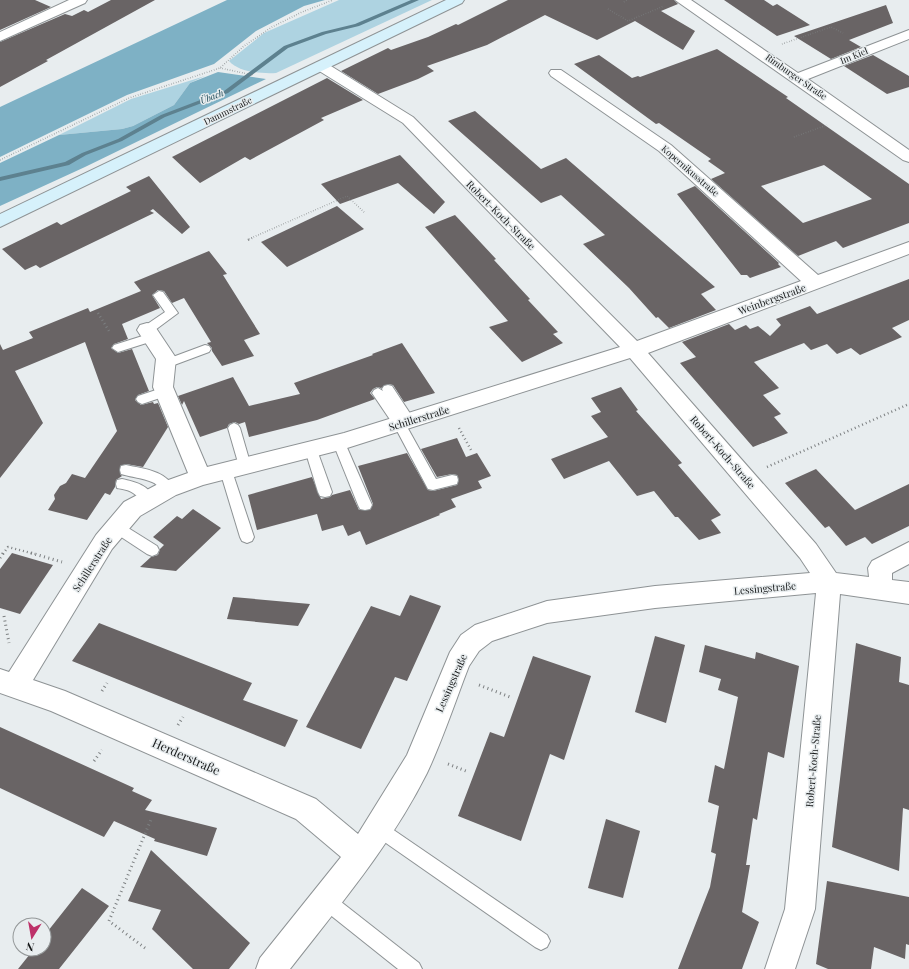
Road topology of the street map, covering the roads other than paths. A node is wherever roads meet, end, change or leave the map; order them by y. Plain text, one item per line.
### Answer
1 (80, 0) edge
2 (457, 0) edge
3 (682, 0) edge
4 (909, 34) edge
5 (0, 37) edge
6 (321, 66) junction
7 (556, 73) dead end
8 (798, 78) junction
9 (909, 157) edge
10 (0, 221) edge
11 (909, 248) edge
12 (815, 283) junction
13 (159, 295) dead end
14 (150, 334) junction
15 (118, 348) dead end
16 (205, 349) dead end
17 (634, 350) junction
18 (166, 364) junction
19 (383, 391) dead end
20 (165, 392) junction
21 (142, 399) dead end
22 (404, 422) junction
23 (234, 428) dead end
24 (339, 443) junction
25 (311, 450) junction
26 (235, 468) junction
27 (126, 470) dead end
28 (201, 477) junction
29 (452, 480) dead end
30 (122, 484) dead end
31 (168, 489) junction
32 (325, 492) dead end
33 (148, 499) junction
34 (365, 505) dead end
35 (117, 527) junction
36 (247, 537) dead end
37 (152, 550) dead end
38 (909, 552) edge
39 (829, 582) junction
40 (881, 589) junction
41 (909, 592) edge
42 (7, 684) edge
43 (379, 828) junction
44 (361, 854) junction
45 (325, 900) junction
46 (541, 941) dead end
47 (271, 969) edge
48 (413, 969) edge
49 (780, 969) edge

1 - 5 street
2 - 6 street, Dammstraße
3 - 8 street, Rimburger Straße
4 - 8 street, Im Kiel
6 - 10 street, Dammstraße
6 - 17 street, Robert-Koch-Straße
7 - 12 street, Kopernikusstraße
8 - 9 street, Rimburger Straße
11 - 12 street, Weinbergstraße
12 - 17 street, Weinbergstraße
13 - 14 lane
14 - 15 lane
14 - 18 street
16 - 18 lane
17 - 22 street, Schillerstraße
17 - 39 street, Robert-Koch-Straße
18 - 20 street
19 - 22 lane
20 - 21 lane
20 - 28 street
22 - 24 street, Schillerstraße
22 - 29 lane
23 - 26 lane
24 - 25 street, Schillerstraße
24 - 34 lane
25 - 26 street, Schillerstraße
25 - 32 lane
26 - 28 street, Schillerstraße
26 - 36 lane
27 - 31 lane
28 - 31 street, Schillerstraße
30 - 33 lane
31 - 33 street, Schillerstraße
33 - 35 street, Schillerstraße
35 - 37 lane
35 - 42 street, Schillerstraße
38 - 40 street
39 - 40 street, Lessingstraße
39 - 43 street, Lessingstraße
39 - 49 street, Robert-Koch-Straße
40 - 41 street, Lessingstraße
42 - 44 street, Herderstraße
43 - 44 street, Lessingstraße
43 - 46 lane
44 - 45 street, Lessingstraße
45 - 47 street, Lessingstraße
45 - 48 lane

